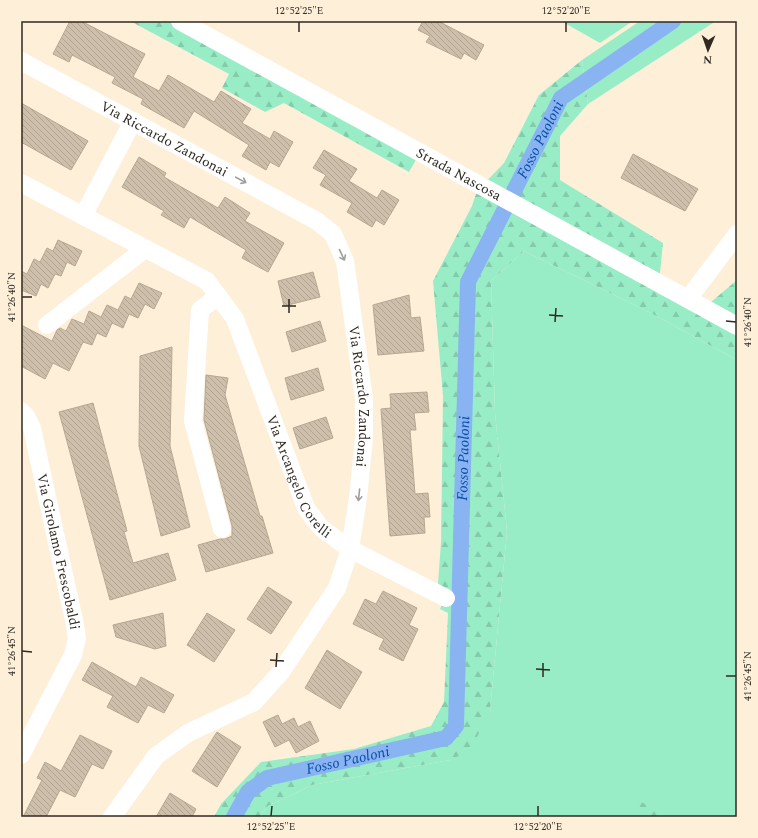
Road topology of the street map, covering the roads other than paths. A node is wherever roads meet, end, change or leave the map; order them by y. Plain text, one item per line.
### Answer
1 (180, 21) edge
2 (21, 61) edge
3 (133, 121) junction
4 (21, 183) edge
5 (82, 216) junction
6 (737, 234) edge
7 (145, 249) junction
8 (218, 296) junction
9 (688, 299) junction
10 (47, 325) dead end
11 (737, 326) edge
12 (21, 411) edge
13 (222, 529) dead end
14 (350, 549) junction
15 (446, 598) dead end
16 (21, 755) edge
17 (112, 817) edge

1 - 9 street, Strada Nascosa
2 - 3 street, Via Riccardo Zandonai
3 - 5 street
3 -> 14 street, Via Riccardo Zandonai
4 - 5 street, Via Arcangelo Corelli
5 - 7 street, Via Arcangelo Corelli
6 - 9 street
7 - 8 street, Via Arcangelo Corelli
7 - 10 street
8 - 13 street
8 - 14 street, Via Arcangelo Corelli
9 - 11 street, Strada Nascosa
12 - 16 street, Via Girolamo Frescobaldi
14 - 15 street, Via Arcangelo Corelli
14 - 17 street, Via Riccardo Zandonai

